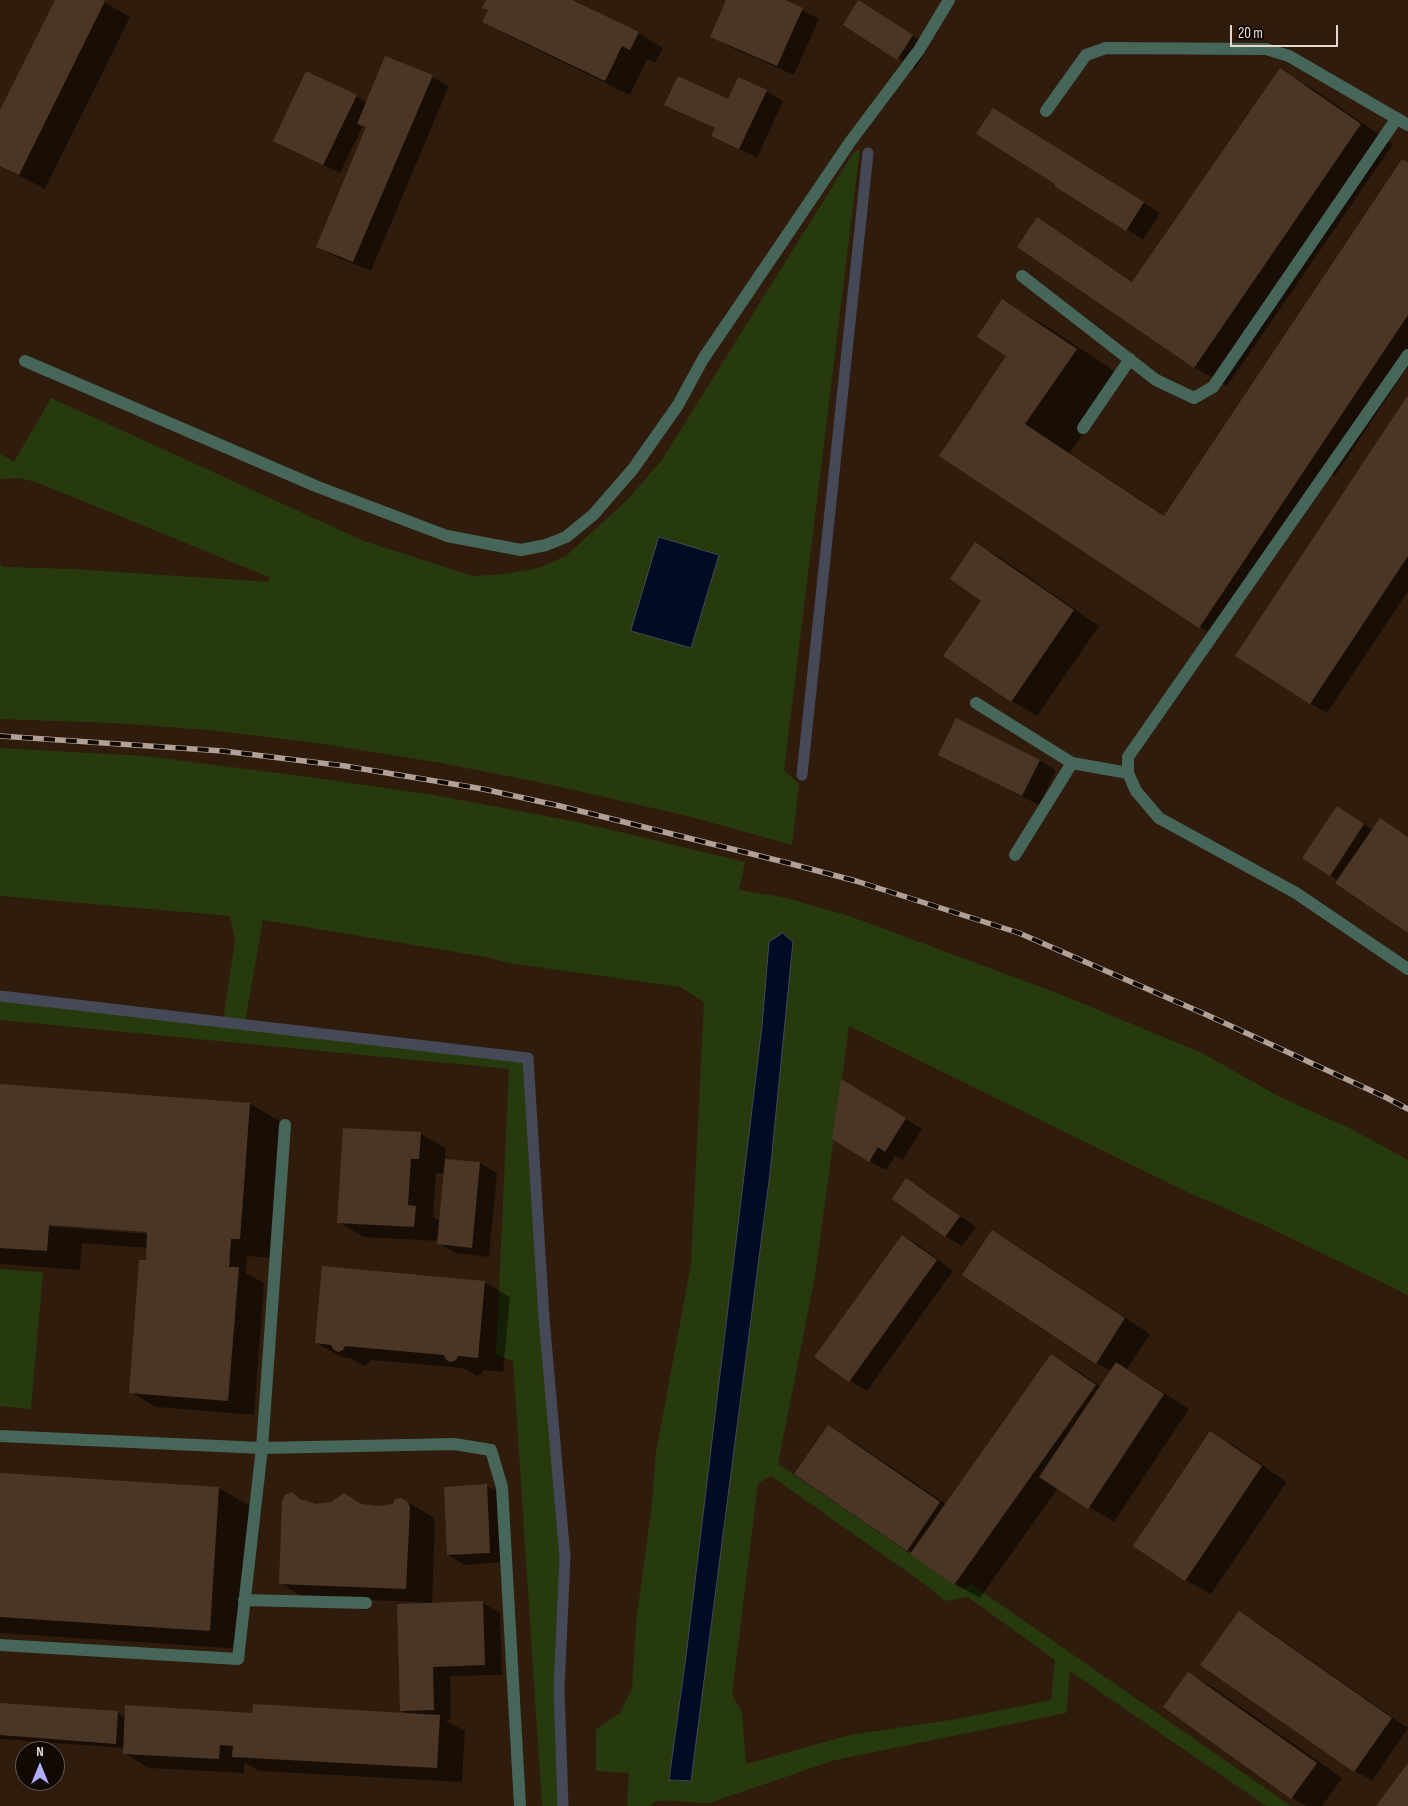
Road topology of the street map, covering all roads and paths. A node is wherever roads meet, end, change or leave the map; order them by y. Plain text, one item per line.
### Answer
1 (949, 0) edge
2 (1046, 111) dead end
3 (1403, 122) edge
4 (1022, 276) dead end
5 (1408, 355) edge
6 (1130, 359) junction
7 (25, 361) dead end
8 (1083, 428) dead end
9 (976, 704) dead end
10 (1072, 763) junction
11 (1128, 773) junction
12 (1015, 855) dead end
13 (1408, 969) edge
14 (285, 1125) dead end
15 (0, 1436) edge
16 (262, 1448) junction
17 (244, 1600) junction
18 (366, 1603) dead end
19 (0, 1645) edge
20 (520, 1806) edge

1 - 7 lane
2 - 3 lane
3 - 6 lane
4 - 6 lane
5 - 11 lane
6 - 8 lane
9 - 10 lane
10 - 11 lane
10 - 12 lane
11 - 13 lane
14 - 16 lane
15 - 16 lane
16 - 17 lane
16 - 20 lane
17 - 18 lane
17 - 19 lane

